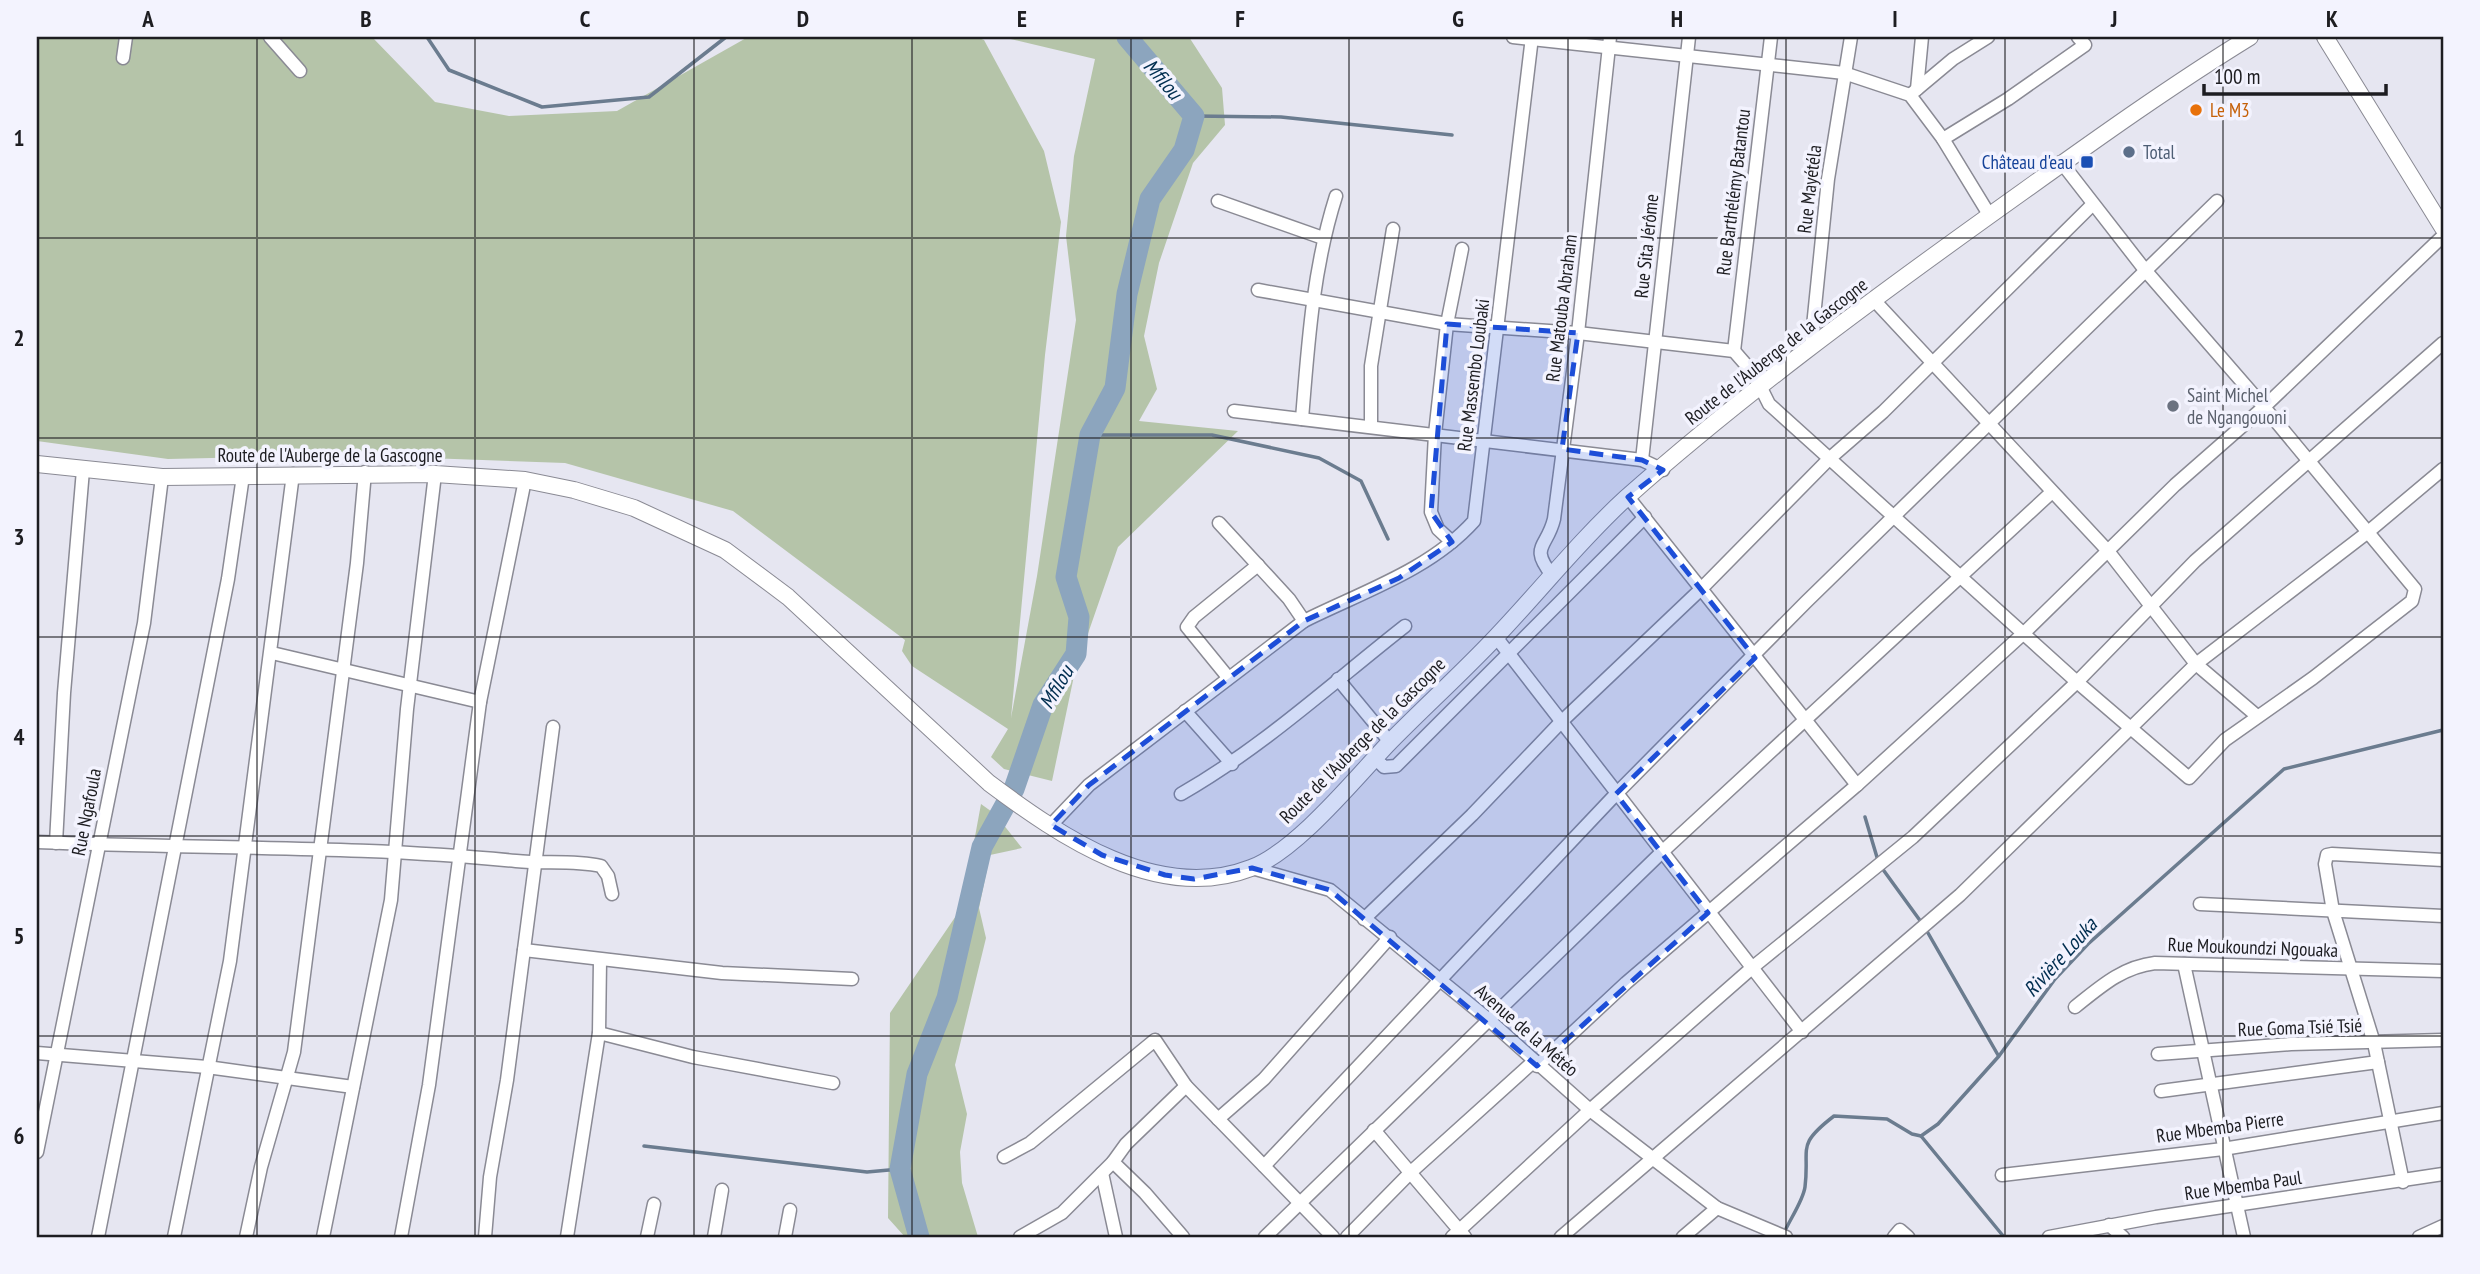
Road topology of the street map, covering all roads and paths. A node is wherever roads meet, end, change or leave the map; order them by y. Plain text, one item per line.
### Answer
1 (126, 37) edge
2 (270, 37) edge
3 (1513, 37) edge
4 (1689, 37) edge
5 (1771, 37) edge
6 (1851, 37) edge
7 (1922, 37) edge
8 (1988, 37) edge
9 (2078, 37) edge
10 (2250, 37) edge
11 (2325, 37) edge
12 (1532, 38) edge
13 (1609, 42) edge
14 (1687, 57) junction
15 (124, 58) dead end
16 (1768, 66) junction
17 (300, 71) dead end
18 (1844, 72) junction
19 (1914, 92) junction
20 (1943, 139) junction
21 (2061, 162) junction
22 (1336, 196) dead end
23 (1218, 201) dead end
24 (2217, 201) dead end
25 (2092, 205) junction
26 (1990, 216) junction
27 (2443, 228) edge
28 (1394, 229) dead end
29 (2443, 236) edge
30 (1323, 238) junction
31 (1462, 248) dead end
32 (2145, 270) junction
33 (1258, 290) dead end
34 (1873, 299) junction
35 (1314, 300) junction
36 (1380, 313) junction
37 (1447, 324) junction
38 (1499, 327) junction
39 (1578, 333) junction
40 (1656, 342) junction
41 (2443, 343) edge
42 (1811, 346) junction
43 (1734, 351) junction
44 (1931, 363) junction
45 (1759, 387) junction
46 (2264, 407) junction
47 (1234, 411) dead end
48 (1302, 419) junction
49 (1990, 425) junction
50 (1371, 426) junction
51 (1435, 434) junction
52 (1484, 439) junction
53 (1562, 449) junction
54 (1829, 459) junction
55 (1642, 460) junction
56 (2308, 461) junction
57 (37, 464) edge
58 (2443, 469) edge
59 (83, 470) junction
60 (1663, 470) junction
61 (365, 472) junction
62 (293, 474) junction
63 (435, 474) junction
64 (243, 476) junction
65 (162, 477) junction
66 (525, 480) junction
67 (2052, 492) junction
68 (1628, 497) junction
69 (1895, 515) junction
70 (1644, 517) junction
71 (1219, 523) dead end
72 (2368, 532) junction
73 (1451, 542) junction
74 (2108, 551) junction
75 (1258, 565) junction
76 (1552, 575) junction
77 (1959, 577) junction
78 (1700, 590) junction
79 (2150, 604) junction
80 (1304, 621) junction
81 (1405, 626) dead end
82 (2025, 632) junction
83 (1496, 636) junction
84 (272, 653) junction
85 (1509, 654) junction
86 (1755, 658) junction
87 (2196, 664) junction
88 (344, 668) junction
89 (1227, 676) junction
90 (1338, 679) junction
91 (2077, 682) junction
92 (412, 685) junction
93 (1444, 690) junction
94 (480, 702) junction
95 (1457, 707) junction
96 (1185, 711) junction
97 (2258, 716) junction
98 (1804, 720) junction
99 (1560, 723) junction
100 (553, 727) dead end
101 (2129, 727) junction
102 (1394, 738) junction
103 (1414, 750) junction
104 (1375, 758) junction
105 (1232, 764) junction
106 (1857, 785) junction
107 (1181, 794) dead end
108 (1616, 794) junction
109 (1051, 825) junction
110 (37, 842) edge
111 (56, 843) junction
112 (100, 844) junction
113 (175, 847) junction
114 (246, 849) junction
115 (319, 851) junction
116 (395, 852) junction
117 (1662, 852) junction
118 (460, 856) junction
119 (2443, 860) edge
120 (535, 863) junction
121 (1252, 868) junction
122 (611, 894) dead end
123 (2200, 904) dead end
124 (2333, 911) junction
125 (1708, 913) junction
126 (2443, 916) edge
127 (1364, 919) junction
128 (1390, 937) junction
129 (524, 950) junction
130 (600, 961) junction
131 (2184, 964) junction
132 (1753, 968) junction
133 (2353, 970) junction
134 (2443, 971) edge
135 (852, 979) dead end
136 (1439, 980) junction
137 (2075, 1007) dead end
138 (1489, 1020) junction
139 (1802, 1032) junction
140 (599, 1033) junction
141 (2443, 1040) edge
142 (2374, 1043) junction
143 (2203, 1051) junction
144 (37, 1054) edge
145 (2158, 1054) dead end
146 (58, 1055) junction
147 (135, 1061) junction
148 (2378, 1062) junction
149 (1535, 1064) junction
150 (207, 1067) junction
151 (289, 1076) junction
152 (833, 1083) dead end
153 (1186, 1086) junction
154 (2211, 1086) junction
155 (353, 1087) junction
156 (2161, 1091) dead end
157 (1590, 1110) junction
158 (2443, 1113) edge
159 (1218, 1119) junction
160 (2389, 1121) junction
161 (1374, 1130) junction
162 (2223, 1149) junction
163 (37, 1152) edge
164 (1004, 1157) dead end
165 (1654, 1160) junction
166 (1113, 1162) junction
167 (1264, 1166) junction
168 (1411, 1172) junction
169 (1102, 1173) junction
170 (2443, 1174) edge
171 (2002, 1175) dead end
172 (2403, 1182) junction
173 (722, 1191) dead end
174 (1300, 1202) junction
175 (654, 1203) dead end
176 (2236, 1206) junction
177 (1717, 1208) junction
178 (790, 1210) dead end
179 (2109, 1225) junction
180 (2443, 1226) edge
181 (1458, 1235) edge
182 (1780, 1235) edge
183 (98, 1237) edge
184 (174, 1237) edge
185 (246, 1237) edge
186 (323, 1237) edge
187 (401, 1237) edge
188 (485, 1237) edge
189 (567, 1237) edge
190 (647, 1237) edge
191 (714, 1237) edge
192 (785, 1237) edge
193 (1020, 1237) edge
194 (1116, 1237) edge
195 (1183, 1237) edge
196 (1265, 1237) edge
197 (1333, 1237) edge
198 (1347, 1237) edge
199 (1561, 1237) edge
200 (1684, 1237) edge
201 (1894, 1237) edge
202 (1908, 1237) edge
203 (2049, 1237) edge
204 (2123, 1237) edge
205 (2245, 1237) edge
206 (2420, 1237) edge

1 - 15 street
2 - 17 street
3 - 12 street
4 - 14 street, Rue Sita Jérôme
5 - 16 street, Rue Barthélémy Batantou
6 - 18 street, Rue Mayétéla
7 - 19 street
8 - 19 street
9 - 20 street
10 - 21 street, Route de l'Auberge de la Gascogne
11 - 27 street
12 - 13 street
12 - 38 street, Rue Massembo Loubaki
13 - 14 street
13 - 39 street, Rue Matouba Abraham
14 - 16 street
14 - 40 street, Rue Sita Jérôme
16 - 18 street
16 - 43 street, Rue Barthélémy Batantou
18 - 19 street
18 - 42 street, Rue Mayétéla
19 - 20 street
20 - 26 street
21 - 25 street
21 - 26 street, Route de l'Auberge de la Gascogne
22 - 30 street
23 - 30 street
24 - 32 street
25 - 32 street
25 - 44 street
26 - 34 street, Route de l'Auberge de la Gascogne
28 - 36 street
29 - 46 street
30 - 35 street
31 - 37 street
32 - 46 street
32 - 49 street
33 - 35 street
34 - 42 street, Route de l'Auberge de la Gascogne
34 - 44 street
35 - 36 street
35 - 48 street
36 - 37 street
36 - 50 street
37 - 38 street
37 - 51 street
38 - 39 street
38 - 52 street, Rue Massembo Loubaki
39 - 40 street
39 - 53 street, Rue Matouba Abraham
40 - 43 street
40 - 55 street, Rue Sita Jérôme
41 - 56 street
42 - 45 street, Route de l'Auberge de la Gascogne
43 - 45 street
44 - 49 street
44 - 54 street
45 - 54 street
45 - 60 street, Route de l'Auberge de la Gascogne
46 - 56 street
46 - 74 street
47 - 48 street
48 - 50 street
49 - 67 street
49 - 69 street
50 - 51 street
51 - 52 street
51 - 73 street
52 - 53 street
52 - 73 street, Rue Massembo Loubaki
53 - 55 street
53 - 76 street, Rue Matouba Abraham
54 - 69 street
54 - 78 street
55 - 60 street
56 - 72 street
56 - 79 street
57 - 59 street, Route de l'Auberge de la Gascogne
58 - 72 street
59 - 65 street, Route de l'Auberge de la Gascogne
59 - 111 street
60 - 68 street, Route de l'Auberge de la Gascogne
61 - 62 street, Route de l'Auberge de la Gascogne
61 - 63 street, Route de l'Auberge de la Gascogne
61 - 88 street
62 - 64 street, Route de l'Auberge de la Gascogne
62 - 84 street
63 - 66 street, Route de l'Auberge de la Gascogne
63 - 92 street
64 - 65 street, Route de l'Auberge de la Gascogne
64 - 113 street
65 - 112 street, Rue Ngafoula
66 - 94 street
66 - 109 street, Route de l'Auberge de la Gascogne
67 - 74 street
67 - 77 street
68 - 70 street
68 - 76 street, Route de l'Auberge de la Gascogne
69 - 77 street
69 - 86 street
70 - 78 street
70 - 85 street
71 - 75 street
72 - 87 street
72 - 97 street
73 - 80 street, Rue Massembo Loubaki
74 - 79 street
74 - 82 street
75 - 80 street
75 - 89 street
76 - 83 street, Route de l'Auberge de la Gascogne
77 - 82 street
77 - 98 street
78 - 86 street
78 - 99 street
79 - 87 street
79 - 91 street
80 - 89 street, Rue Massembo Loubaki
81 - 90 street
82 - 91 street
82 - 106 street
83 - 85 street
83 - 93 street, Route de l'Auberge de la Gascogne
84 - 88 street
84 - 114 street
85 - 95 street
85 - 99 street
86 - 98 street
86 - 108 street
87 - 97 street
87 - 101 street
88 - 92 street
88 - 115 street
89 - 96 street, Rue Massembo Loubaki
90 - 102 street
90 - 105 street
91 - 101 street
91 - 132 street
92 - 94 street
92 - 116 street
93 - 95 street
93 - 102 street, Route de l'Auberge de la Gascogne
94 - 118 street
95 - 103 street
96 - 105 street
96 - 109 street, Rue Massembo Loubaki
97 - 101 street
98 - 106 street
98 - 117 street
99 - 108 street
99 - 127 street
100 - 120 street
101 - 139 street
102 - 103 street
102 - 104 street, Route de l'Auberge de la Gascogne
103 - 104 street
104 - 121 street, Route de l'Auberge de la Gascogne
105 - 107 street
106 - 125 street
108 - 117 street
108 - 136 street
109 - 121 street, Route de l'Auberge de la Gascogne
110 - 111 street
111 - 112 street
112 - 113 street
112 - 146 street, Rue Ngafoula
113 - 114 street
113 - 147 street
114 - 115 street
114 - 150 street
115 - 116 street
115 - 151 street
116 - 118 street
116 - 155 street
117 - 125 street
117 - 138 street
118 - 120 street
118 - 187 street
119 - 124 street
120 - 122 street
120 - 129 street
121 - 127 street, Avenue de la Météo
123 - 124 street
124 - 126 street
124 - 133 street
125 - 132 street
125 - 149 street
127 - 128 street, Avenue de la Météo
128 - 136 street, Avenue de la Météo
128 - 159 street
129 - 130 street
129 - 188 street
130 - 135 street
130 - 140 street
131 - 133 street, Rue Moukoundzi Ngouaka
131 - 137 street, Rue Moukoundzi Ngouaka
131 - 143 street
132 - 139 street
132 - 157 street
133 - 134 street, Rue Moukoundzi Ngouaka
133 - 142 street
136 - 138 street, Avenue de la Météo
136 - 167 street
138 - 149 street, Avenue de la Météo
138 - 161 street
139 - 165 street
140 - 152 street
140 - 189 street
141 - 142 street, Rue Goma Tsié Tsié
142 - 143 street, Rue Goma Tsié Tsié
142 - 148 street
143 - 145 street, Rue Goma Tsié Tsié
143 - 154 street
144 - 146 street
146 - 147 street
146 - 163 street, Rue Ngafoula
147 - 150 street
147 - 183 street
148 - 154 street
148 - 160 street
149 - 157 street, Avenue de la Météo
149 - 168 street
150 - 151 street
150 - 184 street
151 - 155 street
151 - 185 street
153 - 159 street
153 - 164 street
153 - 166 street
154 - 156 street
154 - 162 street
155 - 186 street
157 - 165 street, Avenue de la Météo
157 - 181 street
158 - 160 street, Rue Mbemba Pierre
159 - 167 street
160 - 162 street, Rue Mbemba Pierre
160 - 172 street
161 - 168 street
161 - 174 street
162 - 171 street, Rue Mbemba Pierre
162 - 176 street
165 - 177 street, Avenue de la Météo
165 - 199 street
166 - 169 street
166 - 195 street
167 - 174 street
168 - 181 street
168 - 198 street
169 - 193 street
169 - 194 street
170 - 172 street, Rue Mbemba Paul
172 - 176 street, Rue Mbemba Paul
173 - 191 street
174 - 196 street
174 - 197 street
175 - 190 street
176 - 179 street, Rue Mbemba Paul
176 - 205 street
177 - 182 street, Avenue de la Météo
177 - 200 street
178 - 192 street
179 - 203 street, Rue Mbemba Paul
179 - 204 street
180 - 206 street
201 - 202 street

